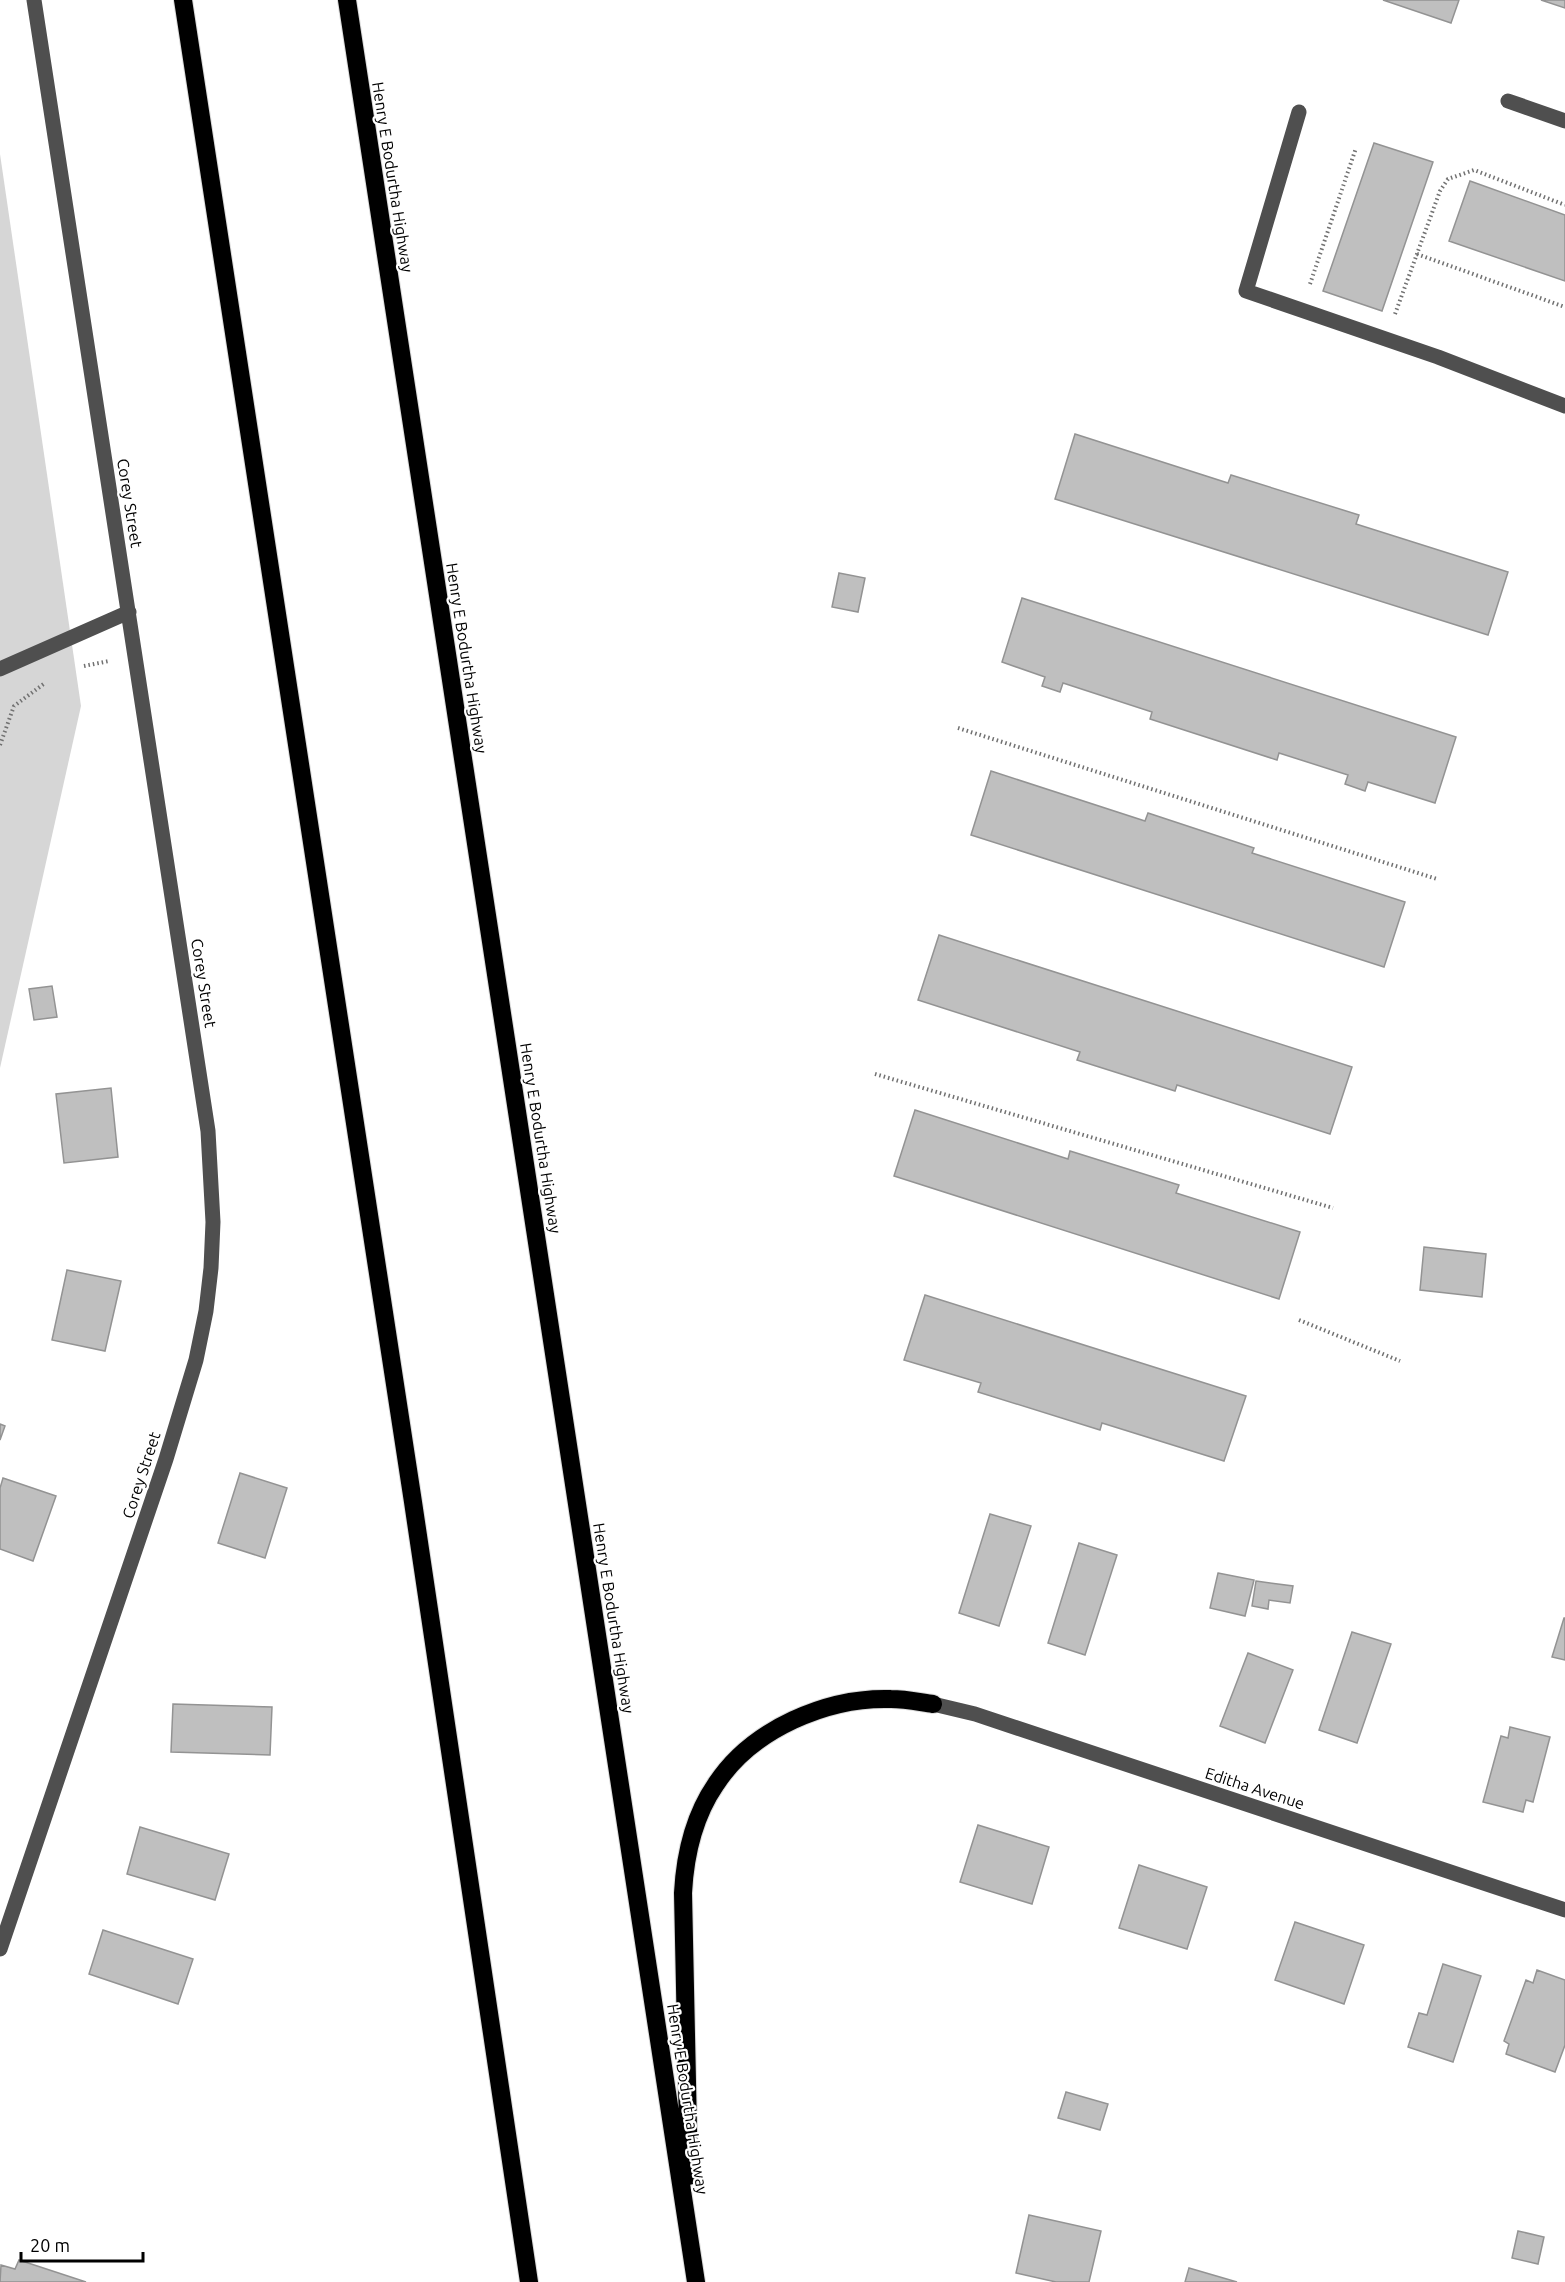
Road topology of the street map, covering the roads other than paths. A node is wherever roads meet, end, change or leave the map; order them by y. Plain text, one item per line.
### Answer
1 (34, 0) edge
2 (183, 0) edge
3 (347, 0) edge
4 (1508, 101) dead end
5 (1299, 112) dead end
6 (1565, 122) edge
7 (1565, 406) edge
8 (129, 612) junction
9 (0, 669) edge
10 (933, 1704) joint
11 (1565, 1910) edge
12 (0, 1949) edge
13 (691, 2253) junction
14 (530, 2282) edge
15 (696, 2282) edge

1 - 8 street, Corey Street
2 - 14 highway
3 - 13 highway, Henry E Bodurtha Highway
4 - 6 street
5 - 7 street
8 - 9 street
8 - 12 street, Corey Street
10 - 11 street, Editha Avenue
10 - 13 highway
13 - 15 highway, Henry E Bodurtha Highway

